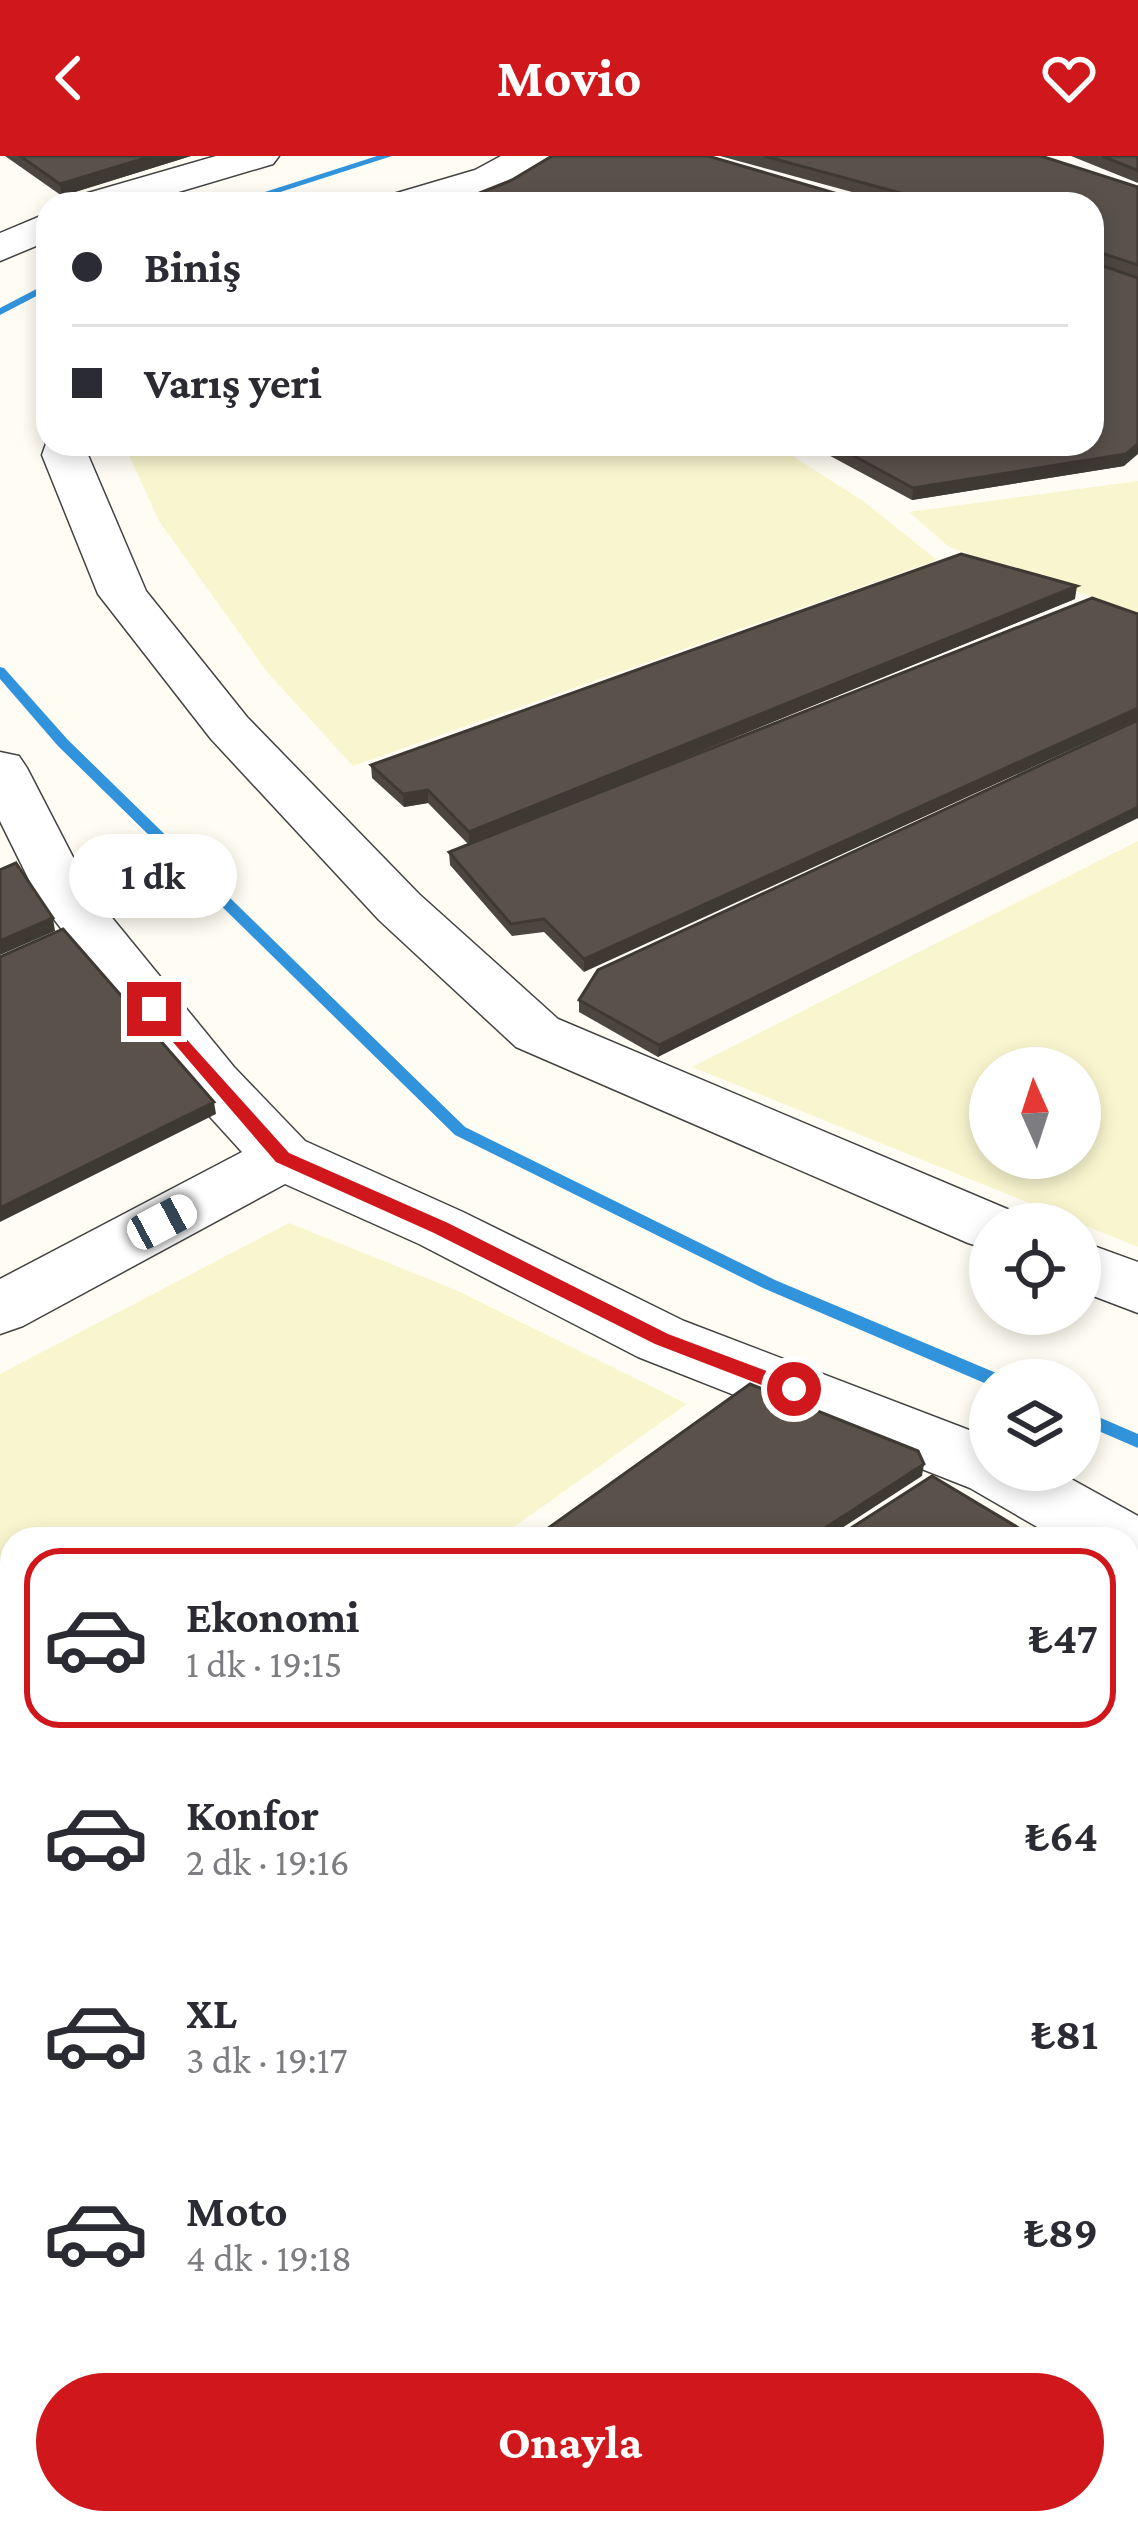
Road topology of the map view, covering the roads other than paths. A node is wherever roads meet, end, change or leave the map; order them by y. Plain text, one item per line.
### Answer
1 (259, 156) edge
2 (531, 156) edge
3 (136, 192) edge
4 (443, 192) edge
5 (36, 232) edge
6 (0, 249) edge
7 (65, 456) edge
8 (0, 768) edge
9 (283, 1157) junction
10 (969, 1218) edge
11 (1101, 1274) edge
12 (1138, 1289) edge
13 (0, 1309) edge
14 (969, 1459) edge
15 (1033, 1491) edge
16 (1097, 1527) edge

1 - 3 street
2 - 4 street
5 - 6 street
7 - 10 street
8 - 9 street
9 - 13 street
9 - 14 street
11 - 12 street
15 - 16 street

